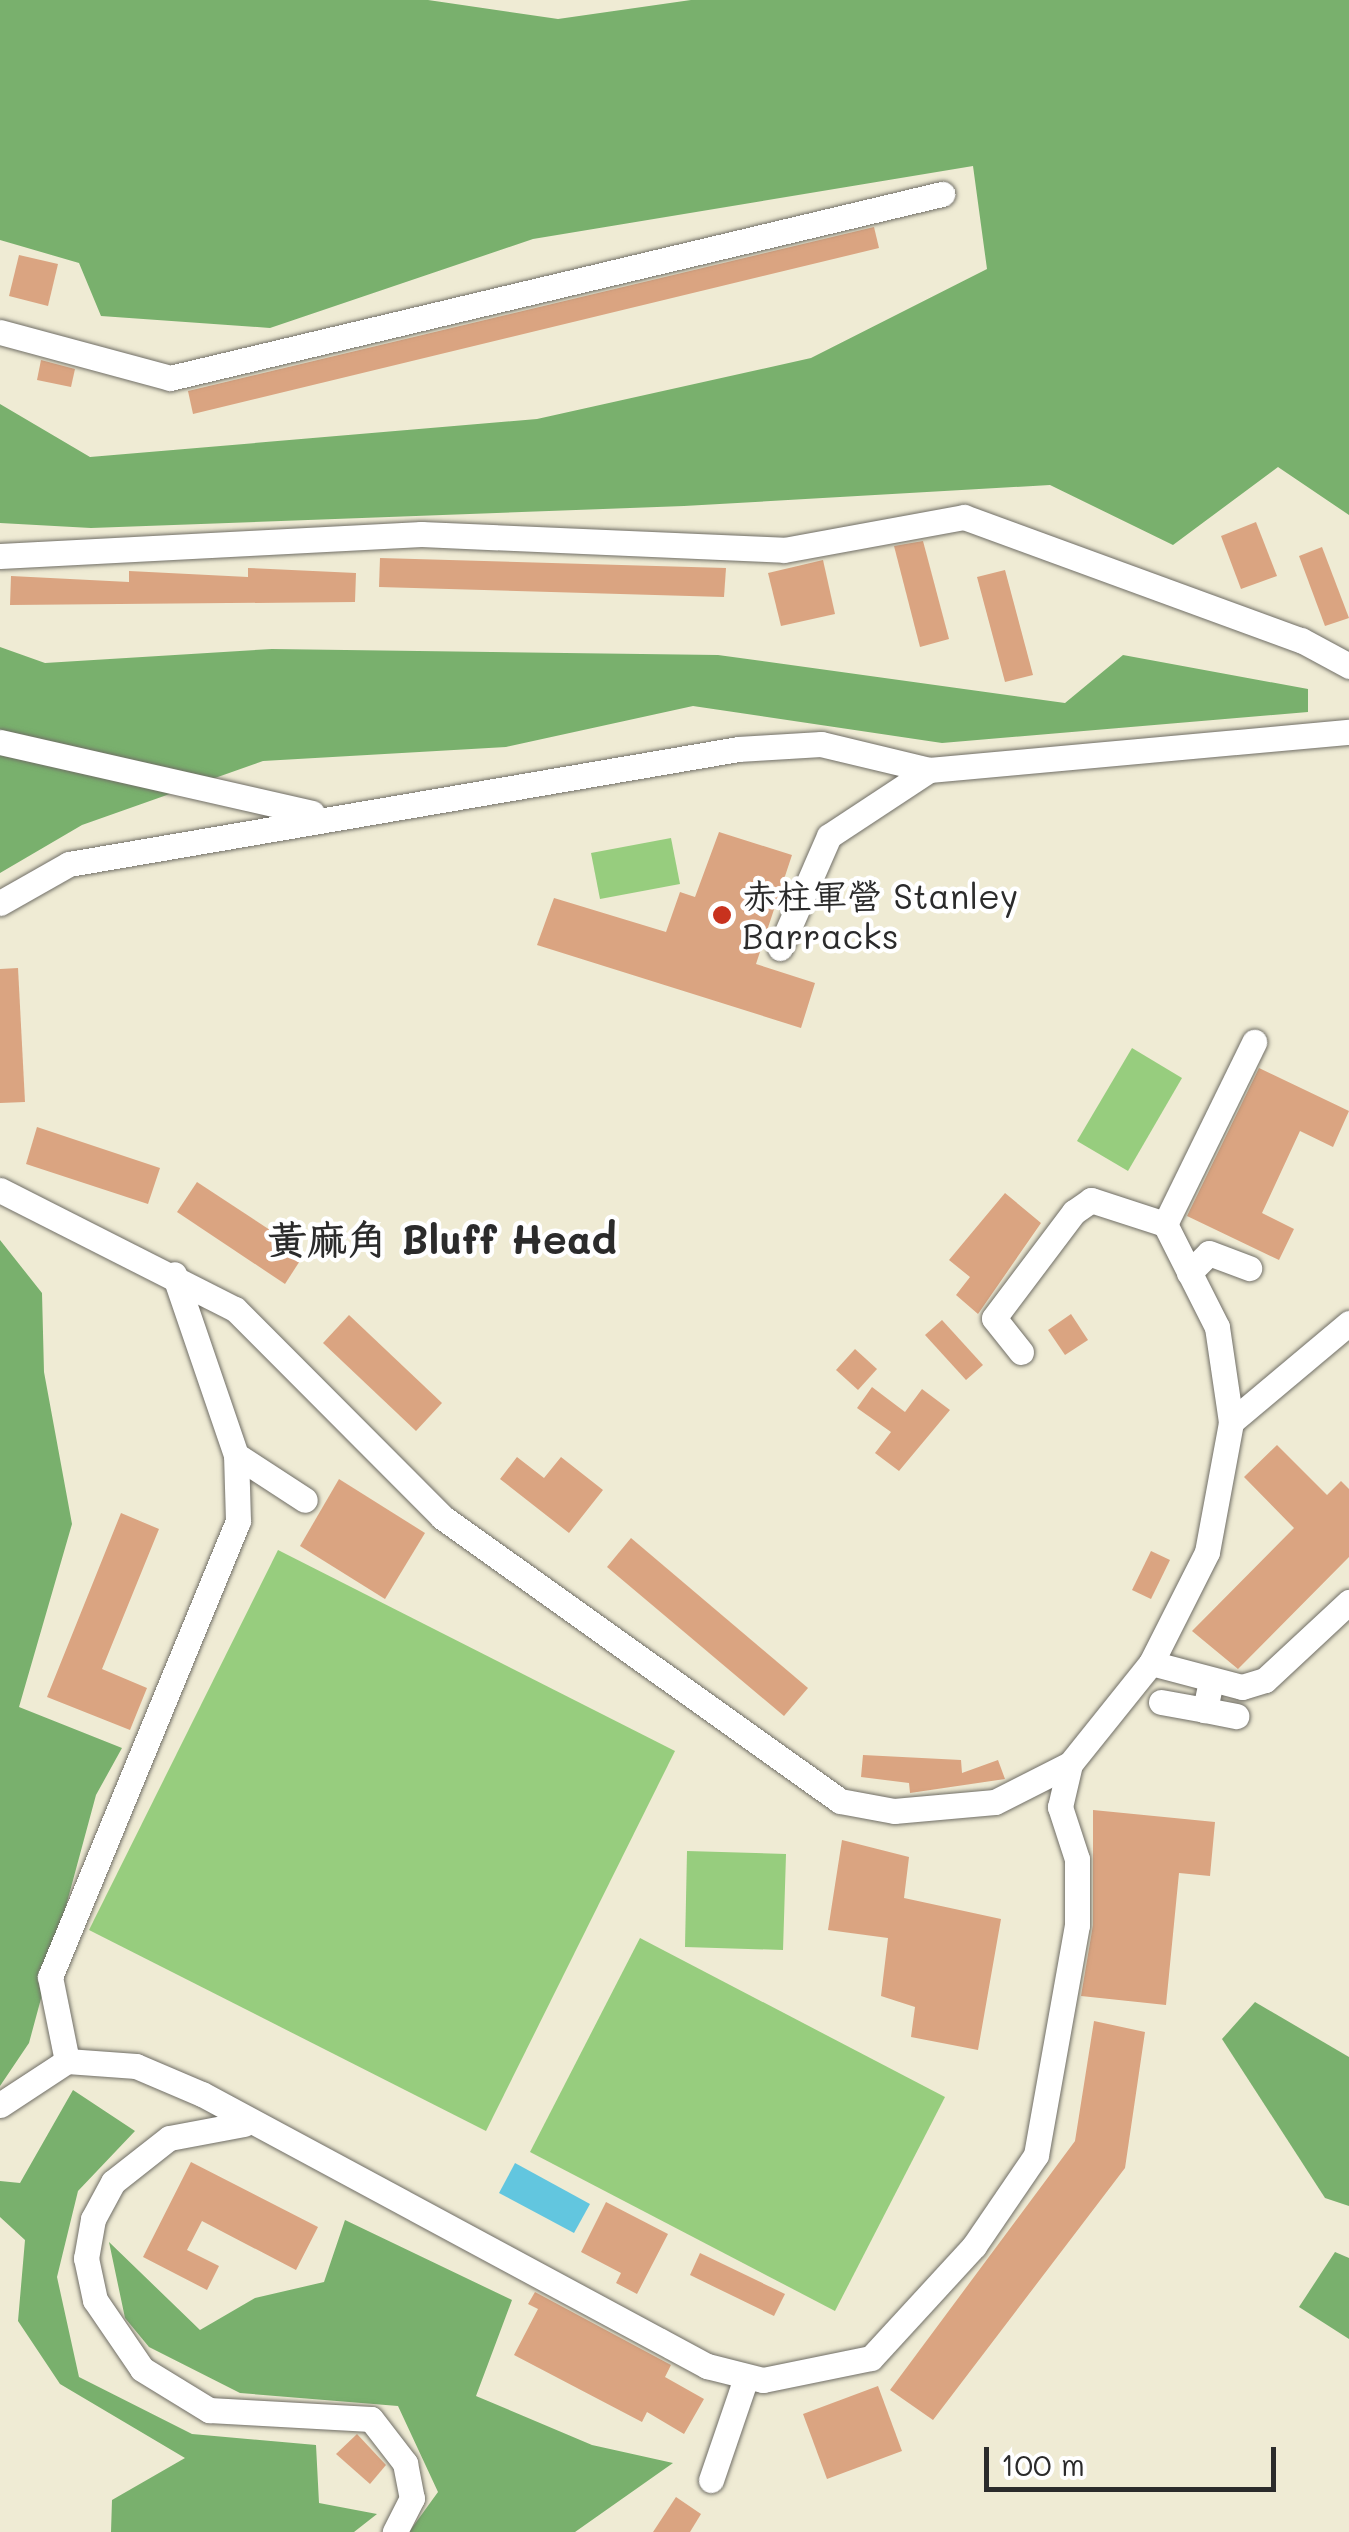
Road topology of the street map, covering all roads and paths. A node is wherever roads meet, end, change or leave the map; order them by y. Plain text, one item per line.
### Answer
1 (942, 194) dead end
2 (0, 332) edge
3 (0, 556) edge
4 (1349, 666) edge
5 (1349, 732) edge
6 (0, 742) edge
7 (928, 770) junction
8 (324, 816) junction
9 (0, 903) edge
10 (780, 948) dead end
11 (1254, 1042) dead end
12 (0, 1190) edge
13 (1165, 1224) junction
14 (1249, 1268) dead end
15 (1190, 1272) junction
16 (174, 1274) junction
17 (1349, 1323) edge
18 (1021, 1352) dead end
19 (1231, 1422) junction
20 (236, 1454) junction
21 (304, 1500) dead end
22 (1349, 1602) edge
23 (1151, 1664) junction
24 (1211, 1681) junction
25 (1161, 1702) dead end
26 (1205, 1710) junction
27 (1236, 1716) dead end
28 (1070, 1764) junction
29 (67, 2061) junction
30 (0, 2105) edge
31 (244, 2124) junction
32 (746, 2378) junction
33 (711, 2480) dead end
34 (395, 2532) edge

1 - 2 lane
3 - 4 lane
5 - 7 lane
6 - 8 lane
7 - 8 lane
7 - 10 lane
8 - 9 lane
11 - 13 lane
12 - 16 lane
13 - 15 lane
13 - 18 lane
14 - 15 lane
15 - 19 lane
16 - 20 lane
16 - 28 lane
17 - 19 lane
19 - 23 lane
20 - 21 lane
20 - 29 lane
22 - 24 lane
23 - 24 lane
23 - 28 lane
24 - 26 lane
25 - 26 lane
26 - 27 lane
28 - 32 lane
29 - 30 lane
29 - 31 lane
31 - 32 lane
31 - 34 lane
32 - 33 lane

